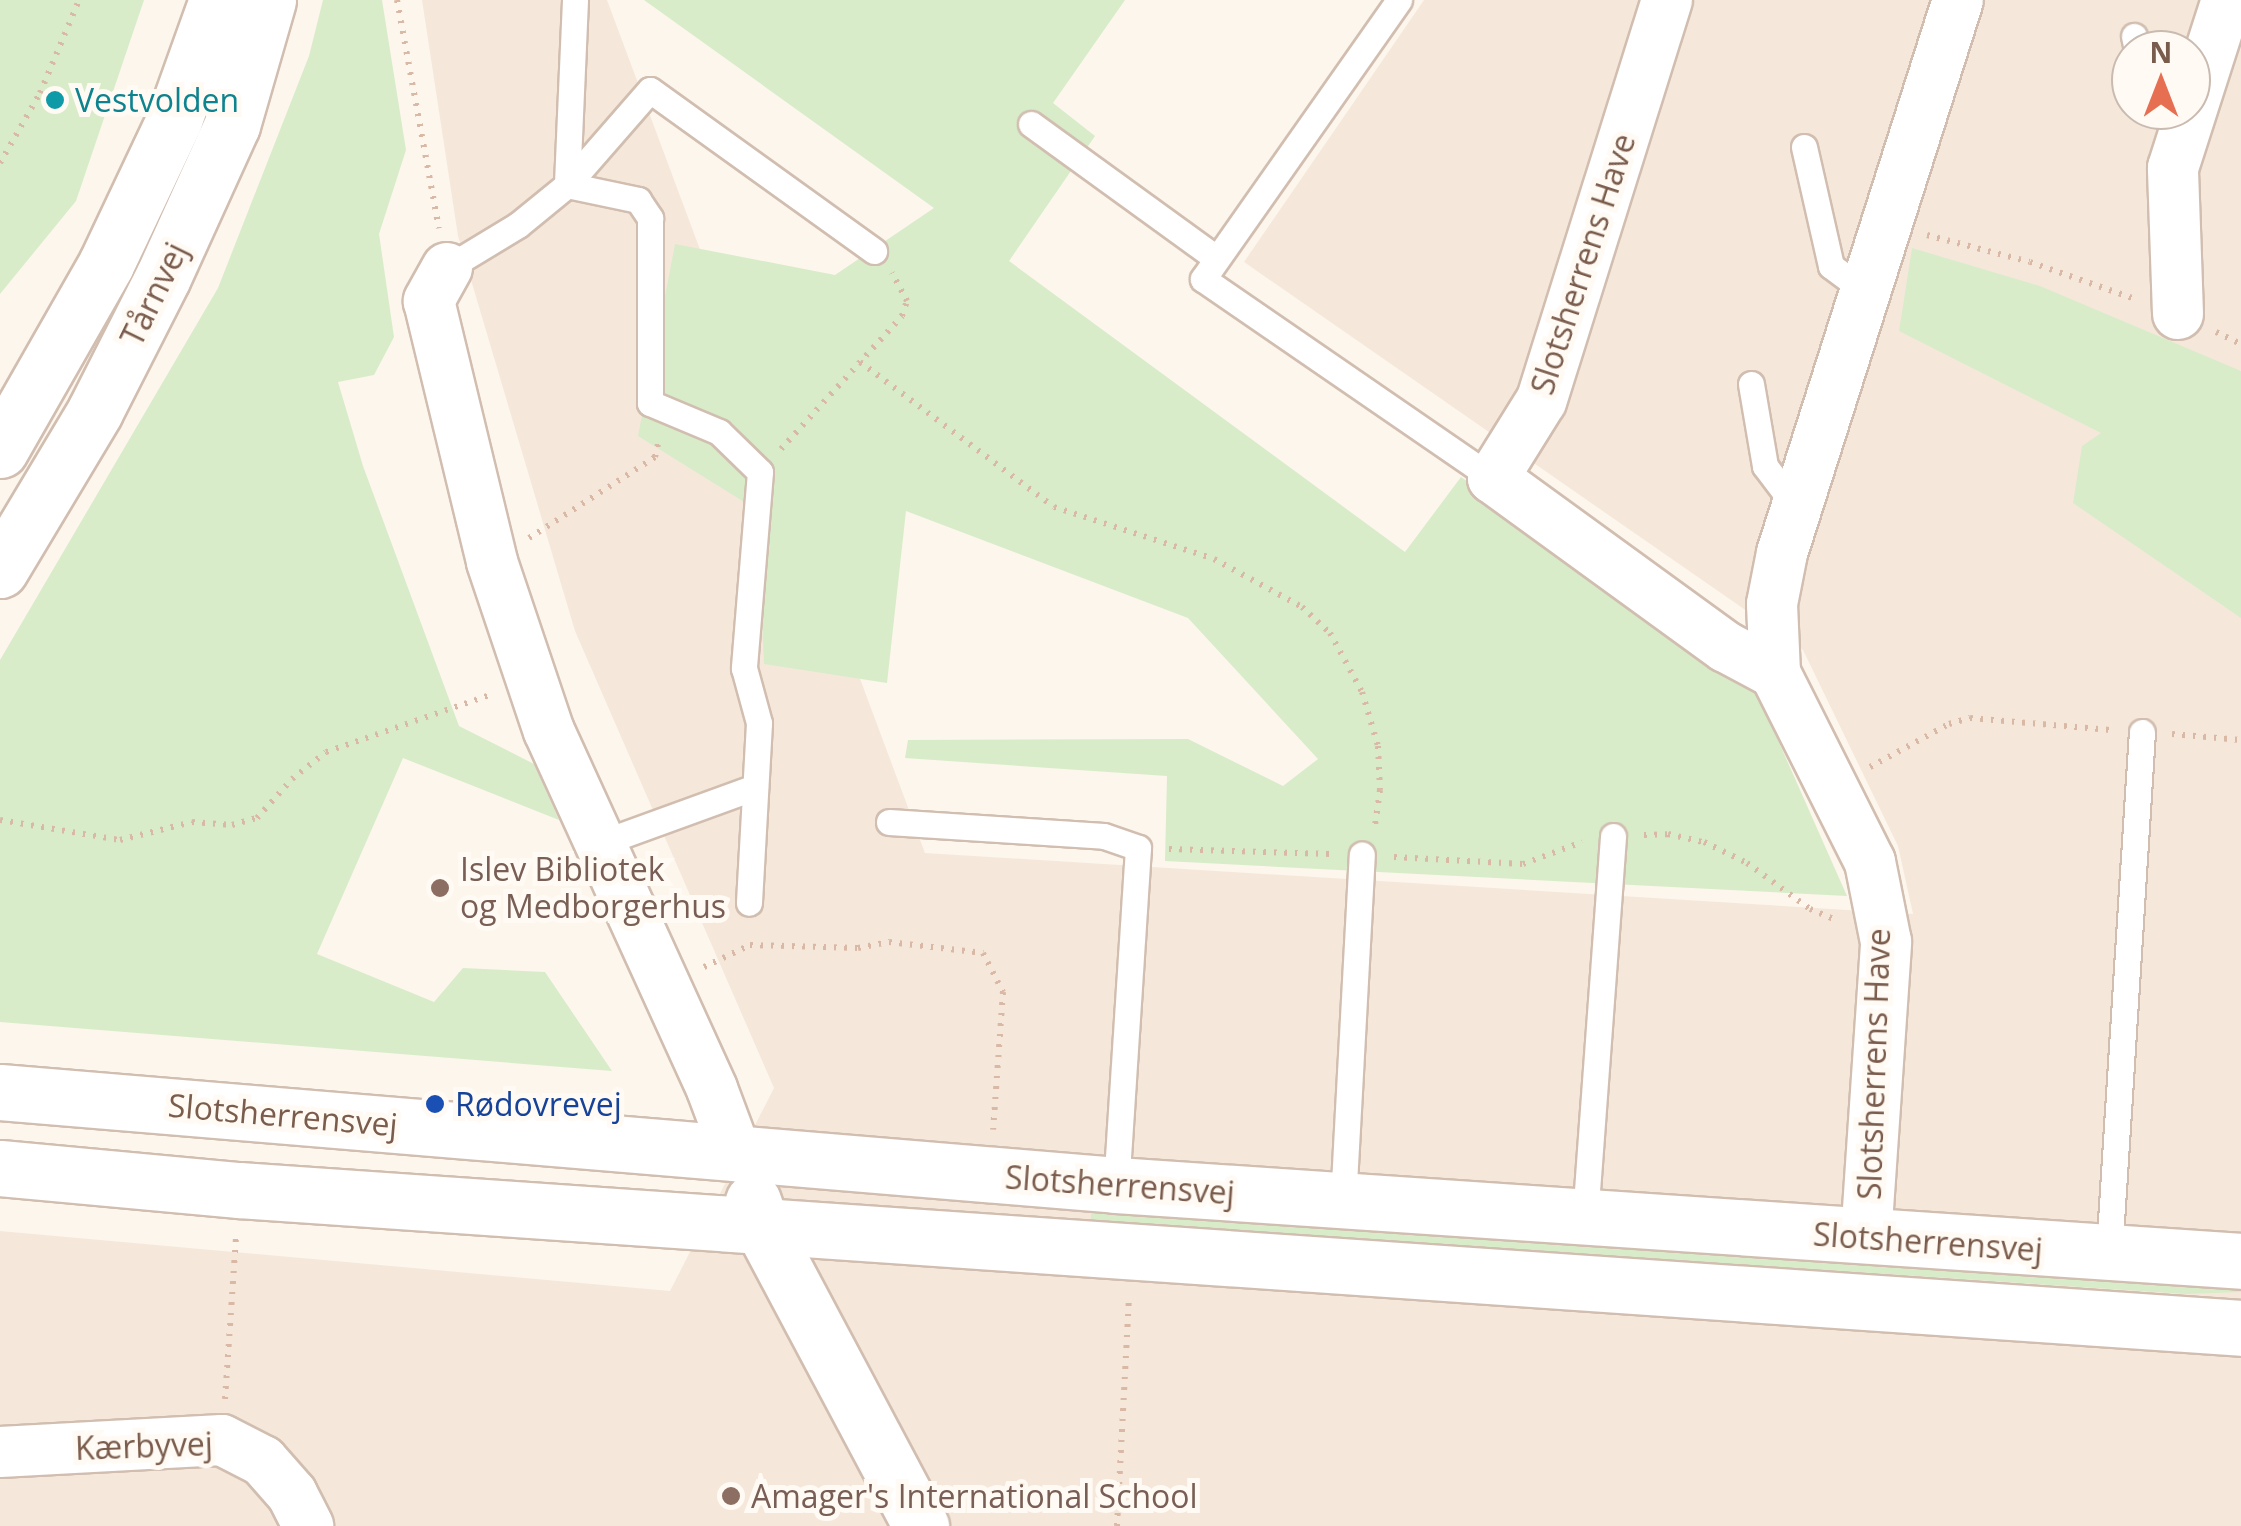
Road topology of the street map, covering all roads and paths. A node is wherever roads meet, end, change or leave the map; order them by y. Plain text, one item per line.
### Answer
1 (79, 0) edge
2 (217, 0) edge
3 (268, 0) edge
4 (397, 0) edge
5 (575, 0) edge
6 (1399, 0) edge
7 (1667, 0) edge
8 (2227, 0) edge
9 (1946, 4) edge
10 (2211, 42) edge
11 (1032, 124) dead end
12 (2180, 130) edge
13 (1804, 147) dead end
14 (0, 164) edge
15 (567, 185) junction
16 (1887, 224) junction
17 (874, 251) joint
18 (1216, 258) junction
19 (447, 268) junction
20 (1866, 292) junction
21 (2178, 314) junction
22 (2241, 344) edge
23 (860, 362) junction
24 (1751, 384) dead end
25 (666, 410) junction
26 (0, 450) edge
27 (760, 472) junction
28 (1494, 478) junction
29 (1796, 508) junction
30 (492, 562) junction
31 (0, 570) edge
32 (1775, 673) junction
33 (532, 682) junction
34 (2142, 732) junction
35 (2241, 740) edge
36 (755, 787) junction
37 (1834, 787) junction
38 (0, 820) edge
39 (889, 822) dead end
40 (1613, 836) junction
41 (600, 843) junction
42 (1138, 848) junction
43 (1362, 855) junction
44 (749, 903) dead end
45 (1886, 942) junction
46 (666, 988) junction
47 (0, 1092) edge
48 (737, 1156) junction
49 (0, 1168) edge
50 (990, 1176) junction
51 (1116, 1186) junction
52 (238, 1190) junction
53 (1344, 1202) junction
54 (1585, 1218) junction
55 (762, 1227) junction
56 (1866, 1238) junction
57 (1131, 1252) junction
58 (2109, 1253) junction
59 (2241, 1262) edge
60 (2241, 1328) edge
61 (222, 1440) junction
62 (0, 1452) edge
63 (308, 1526) edge
64 (921, 1526) edge
65 (1117, 1526) edge

1 - 14 path
2 - 26 street, Tårnvej
3 - 31 street, Tårnvej
4 - 19 path
5 - 15 lane
6 - 18 lane
7 - 28 street, Slotsherrens Have
8 - 10 street
9 - 16 street, Slotsherrens Have
11 - 18 lane
12 - 21 street
13 - 20 lane
15 - 17 lane
15 - 19 lane
15 - 25 lane
16 - 20 street, Slotsherrens Have
16 - 21 path
17 - 23 path
18 - 28 lane
19 - 30 street
20 - 29 street, Slotsherrens Have
21 - 22 path
23 - 27 path
23 - 43 path
24 - 29 lane
25 - 27 lane
25 - 30 path
27 - 36 lane
28 - 32 street
29 - 32 street, Slotsherrens Have
30 - 33 street
32 - 37 street, Slotsherrens Have
33 - 38 path
33 - 41 street
34 - 35 path
34 - 37 path
34 - 58 lane
36 - 41 lane
36 - 44 lane
37 - 45 street, Slotsherrens Have
39 - 42 lane
40 - 43 path
40 - 45 path
40 - 54 lane
41 - 46 street
42 - 43 path
42 - 51 lane
43 - 53 lane
45 - 56 street, Slotsherrens Have
46 - 48 street
46 - 50 path
47 - 48 street, Slotsherrensvej
48 - 50 street, Slotsherrensvej
48 - 55 street
49 - 52 street, Slotsherrensvej
50 - 51 street, Slotsherrensvej
51 - 53 street, Slotsherrensvej
52 - 55 street, Slotsherrensvej
52 - 61 path
53 - 54 street, Slotsherrensvej
54 - 56 street, Slotsherrensvej
55 - 57 street, Slotsherrensvej
55 - 64 street
56 - 58 street, Slotsherrensvej
57 - 60 street, Slotsherrensvej
57 - 65 path
58 - 59 street, Slotsherrensvej
61 - 62 street, Kærbyvej
61 - 63 street, Kærbyvej

